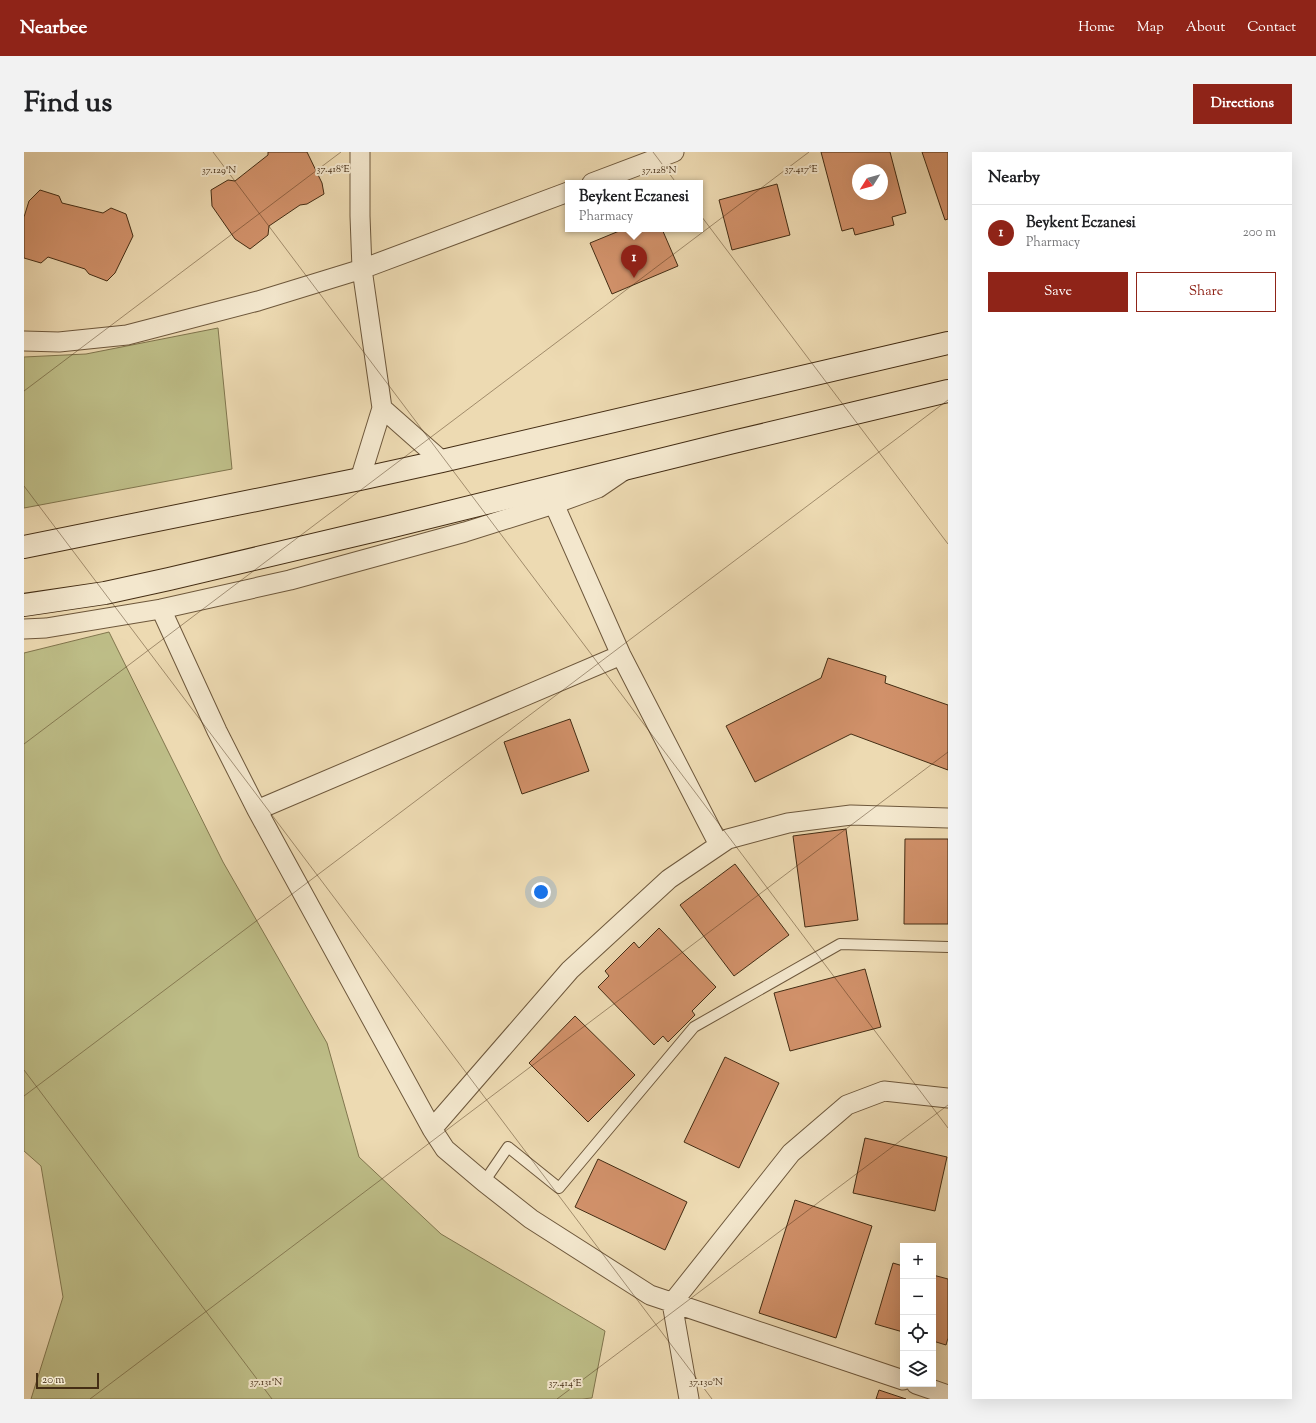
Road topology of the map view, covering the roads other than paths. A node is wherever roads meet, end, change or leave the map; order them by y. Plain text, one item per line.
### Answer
1 (360, 152) edge
2 (674, 152) edge
3 (600, 180) edge
4 (565, 193) edge
5 (362, 269) junction
6 (24, 341) edge
7 (948, 343) edge
8 (948, 391) edge
9 (382, 408) junction
10 (442, 461) junction
11 (629, 467) junction
12 (360, 479) junction
13 (554, 504) junction
14 (24, 547) edge
15 (24, 605) edge
16 (161, 609) junction
17 (24, 629) edge
18 (620, 655) junction
19 (257, 810) junction
20 (948, 818) edge
21 (718, 845) junction
22 (948, 947) edge
23 (948, 1098) edge
24 (432, 1129) junction
25 (484, 1182) junction
26 (672, 1303) junction
27 (900, 1379) edge
28 (925, 1387) edge
29 (948, 1395) edge
30 (689, 1399) edge

1 - 5 street
2 - 3 street
4 - 5 street
5 - 6 street
5 - 9 street
7 - 10 street
8 - 11 street
9 - 10 street
9 - 12 street
10 - 12 street
11 - 13 street
11 - 15 street
12 - 14 street
13 - 16 street
13 - 18 street
16 - 17 street
16 - 19 street
18 - 19 street
18 - 21 street
19 - 24 street
20 - 21 street
21 - 24 street
22 - 25 lane
23 - 26 street
24 - 25 street
25 - 26 street
26 - 27 street
26 - 30 street
28 - 29 street

